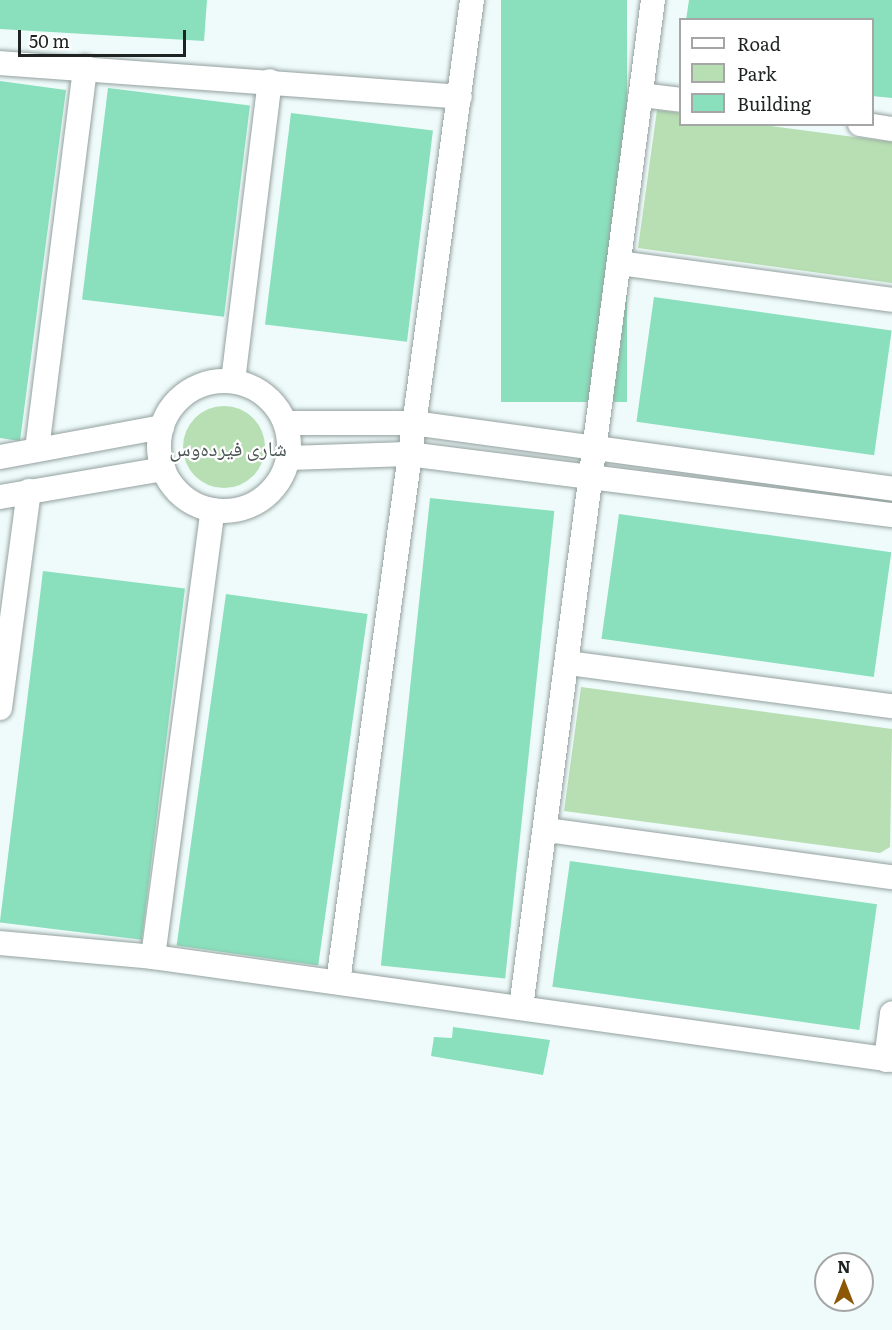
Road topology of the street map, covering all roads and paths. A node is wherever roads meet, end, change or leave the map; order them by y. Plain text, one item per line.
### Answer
1 (472, 0) edge
2 (653, 0) edge
3 (0, 63) edge
4 (84, 67) junction
5 (270, 81) junction
6 (642, 94) junction
7 (460, 97) junction
8 (679, 100) edge
9 (873, 126) edge
10 (892, 129) edge
11 (619, 264) junction
12 (892, 300) edge
13 (233, 381) junction
14 (285, 423) junction
15 (413, 423) junction
16 (162, 427) junction
17 (596, 447) junction
18 (37, 449) junction
19 (408, 454) junction
20 (0, 457) edge
21 (289, 458) junction
22 (164, 469) junction
23 (591, 474) junction
24 (892, 489) edge
25 (29, 491) junction
26 (0, 497) edge
27 (213, 510) junction
28 (892, 515) edge
29 (568, 663) junction
30 (892, 706) edge
31 (0, 708) edge
32 (547, 830) junction
33 (892, 877) edge
34 (0, 943) edge
35 (153, 957) junction
36 (339, 982) junction
37 (521, 1008) junction
38 (892, 1012) edge
39 (889, 1060) edge

1 - 7 street
2 - 6 street
3 - 4 street
4 - 5 street
4 - 18 street
5 - 7 street
5 - 13 street
6 - 8 street
6 - 11 street
7 - 15 street
9 - 10 street
11 - 12 street
11 - 17 street
13 - 14 street
13 - 16 street
14 - 15 street
14 - 21 street
15 - 17 street
15 - 19 street
16 - 18 street
16 - 22 street
17 - 23 street
17 - 24 street
18 - 20 street
19 - 21 street
19 - 23 street
19 - 36 street
21 - 27 street
22 - 25 street
22 - 27 street
23 - 28 street
23 - 29 street
25 - 26 street
25 - 31 street
27 - 35 street
29 - 30 street
29 - 32 street
32 - 33 street
32 - 37 street
34 - 35 street
35 - 36 street
36 - 37 street
37 - 39 street
38 - 39 street

